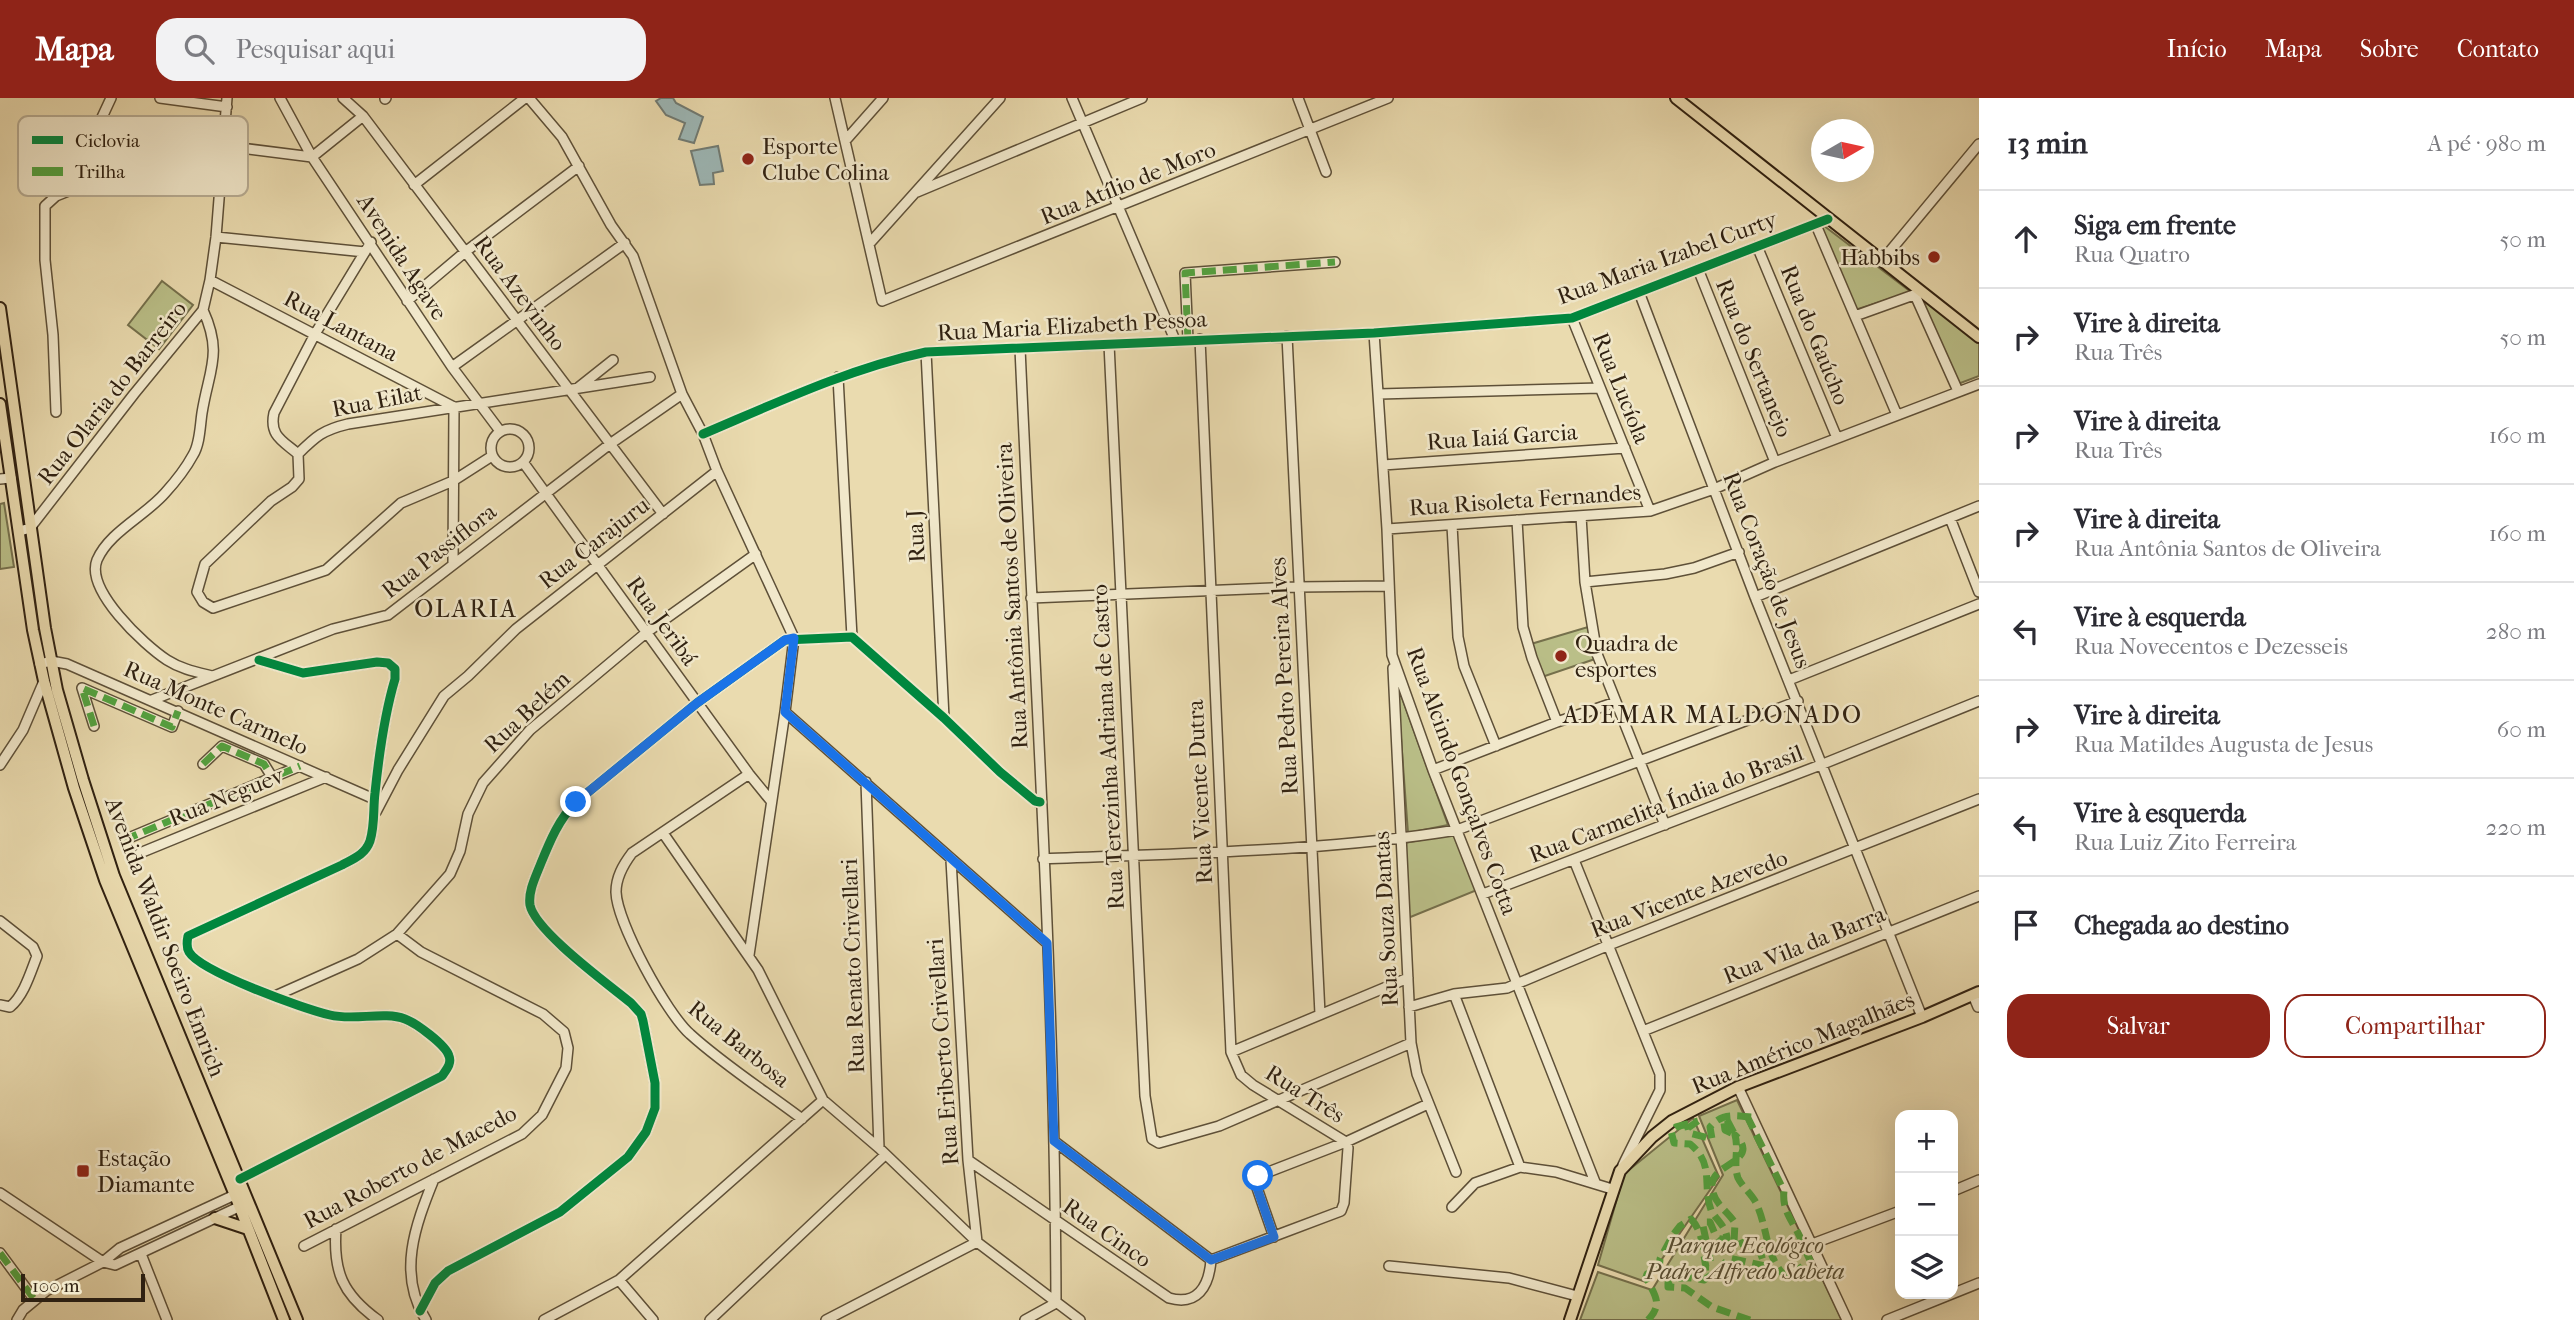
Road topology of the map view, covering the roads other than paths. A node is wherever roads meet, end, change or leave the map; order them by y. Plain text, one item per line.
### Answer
1 (111, 98) edge
2 (160, 98) edge
3 (280, 98) edge
4 (343, 98) edge
5 (527, 98) edge
6 (835, 98) edge
7 (883, 98) edge
8 (1000, 98) edge
9 (1072, 98) edge
10 (1142, 98) edge
11 (1298, 98) edge
12 (1388, 98) edge
13 (1675, 98) edge
14 (228, 102) edge
15 (103, 116) edge
16 (363, 116) junction
17 (1081, 122) junction
18 (1311, 130) junction
19 (845, 141) junction
20 (1979, 144) edge
21 (248, 149) edge
22 (312, 157) junction
23 (579, 166) junction
24 (1326, 172) dead end
25 (414, 185) junction
26 (917, 192) junction
27 (56, 196) edge
28 (220, 196) edge
29 (1117, 208) junction
30 (1815, 209) junction
31 (1828, 219) junction
32 (1816, 225) junction
33 (1806, 229) junction
34 (216, 237) junction
35 (371, 242) junction
36 (625, 243) junction
37 (869, 244) junction
38 (1757, 246) junction
39 (365, 252) junction
40 (465, 252) junction
41 (1335, 262) dead end
42 (1881, 262) junction
43 (1698, 269) junction
44 (210, 280) junction
45 (1639, 292) junction
46 (1918, 294) junction
47 (407, 300) junction
48 (0, 308) edge
49 (203, 310) junction
50 (1855, 316) junction
51 (1572, 318) junction
52 (517, 321) junction
53 (1374, 333) junction
54 (315, 334) junction
55 (1287, 336) junction
56 (1979, 337) edge
57 (1200, 339) junction
58 (1175, 340) junction
59 (1188, 340) junction
60 (1109, 344) junction
61 (1020, 348) junction
62 (926, 352) junction
63 (613, 360) dead end
64 (452, 367) junction
65 (650, 377) dead end
66 (838, 377) junction
67 (1979, 384) edge
68 (574, 388) junction
69 (1600, 388) junction
70 (1958, 391) junction
71 (682, 394) junction
72 (1379, 394) junction
73 (477, 403) junction
74 (0, 404) edge
75 (454, 407) junction
76 (55, 412) dead end
77 (1897, 415) junction
78 (500, 431) junction
79 (703, 434) junction
80 (1837, 438) junction
81 (610, 444) junction
82 (1625, 448) junction
83 (299, 454) junction
84 (492, 456) junction
85 (523, 462) junction
86 (1775, 462) junction
87 (1383, 465) junction
88 (717, 471) junction
89 (6, 479) edge
90 (453, 481) junction
91 (1714, 489) junction
92 (545, 495) junction
93 (1979, 506) edge
94 (1650, 512) junction
95 (663, 514) junction
96 (1581, 516) junction
97 (1950, 518) junction
98 (1517, 520) junction
99 (1452, 525) junction
100 (1387, 529) junction
101 (25, 530) junction
102 (1739, 552) junction
103 (756, 554) junction
104 (453, 564) junction
105 (597, 564) junction
106 (1585, 582) junction
107 (1388, 586) junction
108 (1297, 587) junction
109 (1210, 591) junction
110 (1979, 592) edge
111 (1120, 595) junction
112 (1755, 597) junction
113 (1031, 598) junction
114 (1979, 604) edge
115 (647, 632) junction
116 (852, 637) junction
117 (794, 638) junction
118 (1392, 655) junction
119 (259, 660) junction
120 (46, 663) junction
121 (214, 676) junction
122 (1789, 680) junction
123 (44, 681) junction
124 (152, 700) junction
125 (1798, 701) junction
126 (1979, 701) edge
127 (1616, 702) junction
128 (697, 703) junction
129 (178, 711) junction
130 (785, 712) junction
131 (944, 718) junction
132 (1557, 722) junction
133 (94, 726) dead end
134 (1496, 746) junction
135 (1640, 761) junction
136 (203, 764) dead end
137 (1823, 764) junction
138 (0, 765) edge
139 (300, 766) junction
140 (1433, 771) junction
141 (749, 774) junction
142 (326, 777) junction
143 (272, 778) junction
144 (866, 782) junction
145 (374, 799) junction
146 (1979, 799) edge
147 (771, 800) junction
148 (1040, 802) junction
149 (375, 814) junction
150 (1665, 825) junction
151 (1457, 830) junction
152 (663, 833) junction
153 (1401, 839) junction
154 (124, 840) dead end
155 (1313, 845) junction
156 (1856, 849) junction
157 (1222, 850) junction
158 (140, 853) dead end
159 (1133, 855) junction
160 (1043, 859) junction
161 (951, 860) junction
162 (1574, 860) junction
163 (1483, 894) junction
164 (1979, 896) edge
165 (0, 921) edge
166 (1889, 932) junction
167 (397, 934) junction
168 (1047, 943) junction
169 (1609, 945) junction
170 (749, 955) junction
171 (1408, 978) junction
172 (1517, 984) junction
173 (1454, 994) junction
174 (1976, 994) edge
175 (275, 996) junction
176 (0, 1005) edge
177 (1978, 1006) edge
178 (1409, 1007) junction
179 (1320, 1014) junction
180 (1923, 1017) junction
181 (1643, 1031) junction
182 (1411, 1043) junction
183 (1231, 1052) junction
184 (1738, 1087) junction
185 (823, 1100) junction
186 (1279, 1101) junction
187 (1428, 1104) junction
188 (802, 1119) junction
189 (1054, 1141) junction
190 (1346, 1142) junction
191 (882, 1152) junction
192 (968, 1160) junction
193 (1520, 1167) junction
194 (1620, 1171) junction
195 (1456, 1172) dead end
196 (240, 1179) junction
197 (434, 1179) junction
198 (1979, 1181) edge
199 (1595, 1182) junction
200 (1612, 1189) junction
201 (1958, 1189) edge
202 (0, 1193) edge
203 (242, 1198) junction
204 (1452, 1207) dead end
205 (1895, 1213) edge
206 (215, 1218) junction
207 (1055, 1221) junction
208 (248, 1229) junction
209 (335, 1229) junction
210 (1274, 1237) junction
211 (977, 1242) junction
212 (1812, 1244) junction
213 (304, 1246) dead end
214 (0, 1253) edge
215 (141, 1254) junction
216 (1211, 1260) junction
217 (103, 1262) junction
218 (1389, 1266) dead end
219 (619, 1280) junction
220 (1979, 1283) edge
221 (1577, 1296) junction
222 (34, 1299) junction
223 (1056, 1303) junction
224 (420, 1311) junction
225 (373, 1318) edge
226 (17, 1320) edge
227 (167, 1320) edge
228 (284, 1320) edge
229 (297, 1320) edge
230 (426, 1320) edge
231 (544, 1320) edge
232 (653, 1320) edge
233 (710, 1320) edge
234 (826, 1320) edge
235 (1025, 1320) edge
236 (1080, 1320) edge
237 (1570, 1320) edge
238 (1847, 1320) edge
239 (1887, 1320) edge

1 - 15 street
2 - 14 street
3 - 22 street, Avenida Agave
4 - 16 street, Rua Azevinho
5 - 23 street
5 - 25 street
6 - 19 street
7 - 19 street
8 - 26 street
9 - 17 street
10 - 17 street
11 - 18 street
12 - 18 street, Rua Atílio de Moro
13 - 30 main road
16 - 22 street
16 - 25 street, Rua Azevinho
17 - 26 street
17 - 29 street
18 - 24 street
18 - 29 street, Rua Atílio de Moro
19 - 37 street
20 - 42 street
21 - 22 street
22 - 35 street, Avenida Agave
23 - 36 street
23 - 40 street
25 - 40 street, Rua Azevinho
26 - 37 street
27 - 76 street
28 - 34 street, Rua Olaria do Barreiro
29 - 37 street, Rua Atílio de Moro
29 - 58 street
30 - 31 main road
30 - 33 street, Rua Maria Izabel Curty
31 - 32 street, Rua Maria Izabel Curty
31 - 42 main road
32 - 33 street, Rua Maria Izabel Curty
32 - 50 street
33 - 38 street, Rua Maria Izabel Curty
34 - 39 street
34 - 44 street, Rua Olaria do Barreiro
35 - 39 street
35 - 47 street, Avenida Agave
36 - 52 street
36 - 71 street
38 - 43 street, Rua Maria Izabel Curty
38 - 80 street, Rua do Gaúcho
39 - 54 street
40 - 47 street
40 - 52 street, Rua Azevinho
41 - 59 street
42 - 46 main road
43 - 45 street, Rua Maria Izabel Curty
43 - 86 street, Rua do Sertanejo
44 - 49 street, Rua Olaria do Barreiro
44 - 54 street, Rua Lantana
45 - 51 street, Rua Maria Izabel Curty
45 - 91 street, Rua Coração de Jesus
46 - 50 street
46 - 56 main road
46 - 70 street
47 - 64 street, Avenida Agave
48 - 101 main road, Avenida Waldir Soeiro Emrich
49 - 101 street, Rua Olaria do Barreiro
49 - 121 street
50 - 77 street
51 - 53 street, Rua Maria Izabel Curty
51 - 69 street, Rua Lucíola
52 - 64 street
52 - 68 street, Rua Azevinho
53 - 55 street, Rua Maria Elizabeth Pessoa
53 - 72 street, Rua Alcindo Gonçalves Cotta
54 - 75 street, Rua Lantana
54 - 83 street
55 - 57 street, Rua Maria Elizabeth Pessoa
55 - 108 street, Rua Pedro Pereira Alves
57 - 59 street, Rua Maria Elizabeth Pessoa
57 - 109 street, Rua Vicente Dutra
58 - 59 street, Rua Maria Elizabeth Pessoa
58 - 60 street, Rua Maria Elizabeth Pessoa
60 - 61 street, Rua Maria Elizabeth Pessoa
60 - 111 street, Rua Terezinha Adriana de Castro
61 - 62 street, Rua Maria Elizabeth Pessoa
61 - 113 street, Rua Antônia Santos de Oliveira
62 - 66 street, Rua Maria Elizabeth Pessoa
62 - 131 street, Rua J
63 - 68 street
64 - 73 street, Avenida Agave
65 - 68 street, Rua Eilat
66 - 79 street, Rua Maria Elizabeth Pessoa
66 - 116 street
67 - 70 street, Rua Risoleta Fernandes
68 - 73 street, Rua Eilat
68 - 81 street, Rua Azevinho
69 - 72 street
69 - 82 street, Rua Lucíola
70 - 77 street, Rua Risoleta Fernandes
71 - 79 street
71 - 81 street, Rua Passiflora
72 - 87 street, Rua Alcindo Gonçalves Cotta
73 - 75 street, Rua Eilat
73 - 78 street, Avenida Agave
74 - 89 main road, Avenida Waldir Soeiro Emrich
75 - 83 street, Rua Eilat
75 - 90 street
77 - 80 street, Rua Risoleta Fernandes
78 - 84 street
78 - 85 street
79 - 88 street
80 - 86 street, Rua Risoleta Fernandes
81 - 92 street, Rua Passiflora
81 - 95 street, Rua Azevinho
82 - 87 street, Rua Iaiá Garcia
82 - 94 street, Rua Lucíola
83 - 90 street
84 - 85 street
84 - 90 street
85 - 92 street, Rua Jeribá
86 - 91 street, Rua Risoleta Fernandes
87 - 100 street, Rua Alcindo Gonçalves Cotta
88 - 95 street, Rua Carajuru
88 - 103 street
89 - 101 main road, Avenida Waldir Soeiro Emrich
90 - 104 street
91 - 94 street, Rua Risoleta Fernandes
91 - 102 street, Rua Coração de Jesus
92 - 104 street, Rua Passiflora
92 - 105 street, Rua Jeribá
93 - 97 street
94 - 96 street, Rua Risoleta Fernandes
95 - 105 street, Rua Carajuru
96 - 98 street, Rua Risoleta Fernandes
96 - 106 street
97 - 110 street
97 - 112 street
98 - 99 street, Rua Risoleta Fernandes
98 - 132 street
99 - 100 street, Rua Risoleta Fernandes
99 - 134 street
100 - 107 street, Rua Alcindo Gonçalves Cotta
101 - 120 main road, Avenida Waldir Soeiro Emrich
102 - 106 street
102 - 112 street, Rua Coração de Jesus
103 - 115 street, Rua Belém
103 - 117 street
104 - 119 street, Rua Passiflora
105 - 115 street, Rua Jeribá
105 - 149 street, Rua Carajuru
106 - 127 street
107 - 108 street
107 - 118 street, Rua Alcindo Gonçalves Cotta
108 - 109 street
108 - 155 street, Rua Pedro Pereira Alves
109 - 111 street
109 - 157 street, Rua Vicente Dutra
111 - 113 street
111 - 159 street, Rua Terezinha Adriana de Castro
112 - 122 street, Rua Coração de Jesus
113 - 148 street, Rua Antônia Santos de Oliveira
114 - 122 street
115 - 128 street, Rua Jeribá
115 - 167 street, Rua Belém
116 - 117 street
116 - 131 street
117 - 128 street
117 - 130 street
118 - 140 street, Rua Alcindo Gonçalves Cotta
118 - 153 street, Rua Souza Dantas
119 - 121 street, Rua Passiflora
119 - 145 street
120 - 123 main road, Avenida Waldir Soeiro Emrich
120 - 124 street, Rua Monte Carmelo
120 - 196 main road, Avenida Waldir Soeiro Emrich
121 - 124 street, Rua Passiflora
122 - 125 street, Rua Coração de Jesus
123 - 138 street
123 - 203 main road, Avenida Waldir Soeiro Emrich
124 - 129 street, Rua Monte Carmelo
125 - 135 street
125 - 137 street, Rua Coração de Jesus
126 - 137 street, Rua Carmelita Índia do Brasil
127 - 132 street
127 - 135 street
128 - 141 street, Rua Jeribá
128 - 224 street
129 - 133 street
129 - 139 street, Rua Monte Carmelo
130 - 144 street
130 - 147 street
131 - 148 street
132 - 134 street
134 - 140 street
135 - 150 street
135 - 151 street
136 - 143 street
137 - 150 street, Rua Carmelita Índia do Brasil
137 - 156 street, Rua Coração de Jesus
139 - 142 street, Rua Monte Carmelo
139 - 143 street
140 - 151 street, Rua Alcindo Gonçalves Cotta
141 - 147 street, Rua Jeribá
141 - 152 street, Rua Barbosa
142 - 145 street, Rua Monte Carmelo
142 - 158 street, Rua Neguev
143 - 154 street
144 - 161 street
144 - 191 street, Rua Renato Crivellari
145 - 149 street
146 - 156 street, Rua Vicente Azevedo
147 - 170 street
148 - 160 street, Rua Antônia Santos de Oliveira
149 - 175 street
150 - 162 street, Rua Carmelita Índia do Brasil
151 - 153 street
151 - 163 street, Rua Alcindo Gonçalves Cotta
152 - 170 street
152 - 188 street, Rua Barbosa
153 - 155 street
153 - 171 street, Rua Souza Dantas
155 - 157 street
155 - 179 street, Rua Pedro Pereira Alves
156 - 166 street, Rua Coração de Jesus
156 - 169 street, Rua Vicente Azevedo
157 - 159 street
157 - 183 street, Rua Vicente Dutra
159 - 160 street
159 - 186 street, Rua Terezinha Adriana de Castro
160 - 168 street, Rua Antônia Santos de Oliveira
161 - 168 street
161 - 192 street, Rua Eriberto Crivellari
162 - 163 street, Rua Carmelita Índia do Brasil
162 - 169 street
163 - 172 street, Rua Alcindo Gonçalves Cotta
164 - 166 street, Rua Vila da Barra
165 - 176 street
166 - 180 street, Rua Coração de Jesus
166 - 181 street, Rua Vila da Barra
167 - 175 street, Rua Belém
167 - 197 street, Rua Roberto de Macedo
168 - 189 street, Rua Antônia Santos de Oliveira
169 - 172 street, Rua Vicente Azevedo
169 - 181 street
170 - 185 street
171 - 178 street, Rua Souza Dantas
171 - 179 street
172 - 173 street, Rua Vicente Azevedo
172 - 199 street, Rua Alcindo Gonçalves Cotta
173 - 178 street, Rua Vicente Azevedo
173 - 193 street
174 - 177 street
174 - 180 main road, Rua Américo Magalhães
175 - 196 street
178 - 182 street, Rua Souza Dantas
179 - 183 street
180 - 184 main road, Rua Américo Magalhães
181 - 194 street
182 - 186 street
182 - 187 street, Rua Souza Dantas
183 - 186 street, Rua Três
184 - 194 main road, Rua Américo Magalhães
184 - 212 street
185 - 188 street
185 - 191 street
186 - 190 street, Rua Três
187 - 190 street
187 - 195 street, Rua Souza Dantas
188 - 219 street
189 - 207 street, Rua Antônia Santos de Oliveira
189 - 216 street
190 - 210 street, Rua Três
190 - 210 street
191 - 211 street
191 - 233 street
192 - 207 street, Rua Cinco
192 - 211 street, Rua Eriberto Crivellari
193 - 199 street
193 - 204 street
194 - 200 main road, Rua Américo Magalhães
196 - 203 main road, Avenida Waldir Soeiro Emrich
197 - 209 street, Rua Roberto de Macedo
197 - 224 street
198 - 201 street
199 - 200 street
200 - 221 main road, Rua Américo Magalhães
202 - 217 street
203 - 206 street
203 - 208 main road, Avenida Waldir Soeiro Emrich
203 - 217 street
203 - 229 main road, Avenida Waldir Soeiro Emrich
205 - 212 street
206 - 208 main road
206 - 215 street
207 - 216 street, Rua Cinco
207 - 223 street, Rua Antônia Santos de Oliveira
208 - 228 main road, Avenida Waldir Soeiro Emrich
209 - 213 street, Rua Roberto de Macedo
209 - 225 street
210 - 216 street, Rua Três
211 - 223 street
211 - 234 street
212 - 238 street
214 - 222 street
215 - 217 street
215 - 227 street
217 - 222 street
218 - 221 street
219 - 231 street
219 - 232 street
220 - 239 street
221 - 237 main road, Rua Américo Magalhães
222 - 226 street
223 - 235 street
223 - 236 street
224 - 230 street

